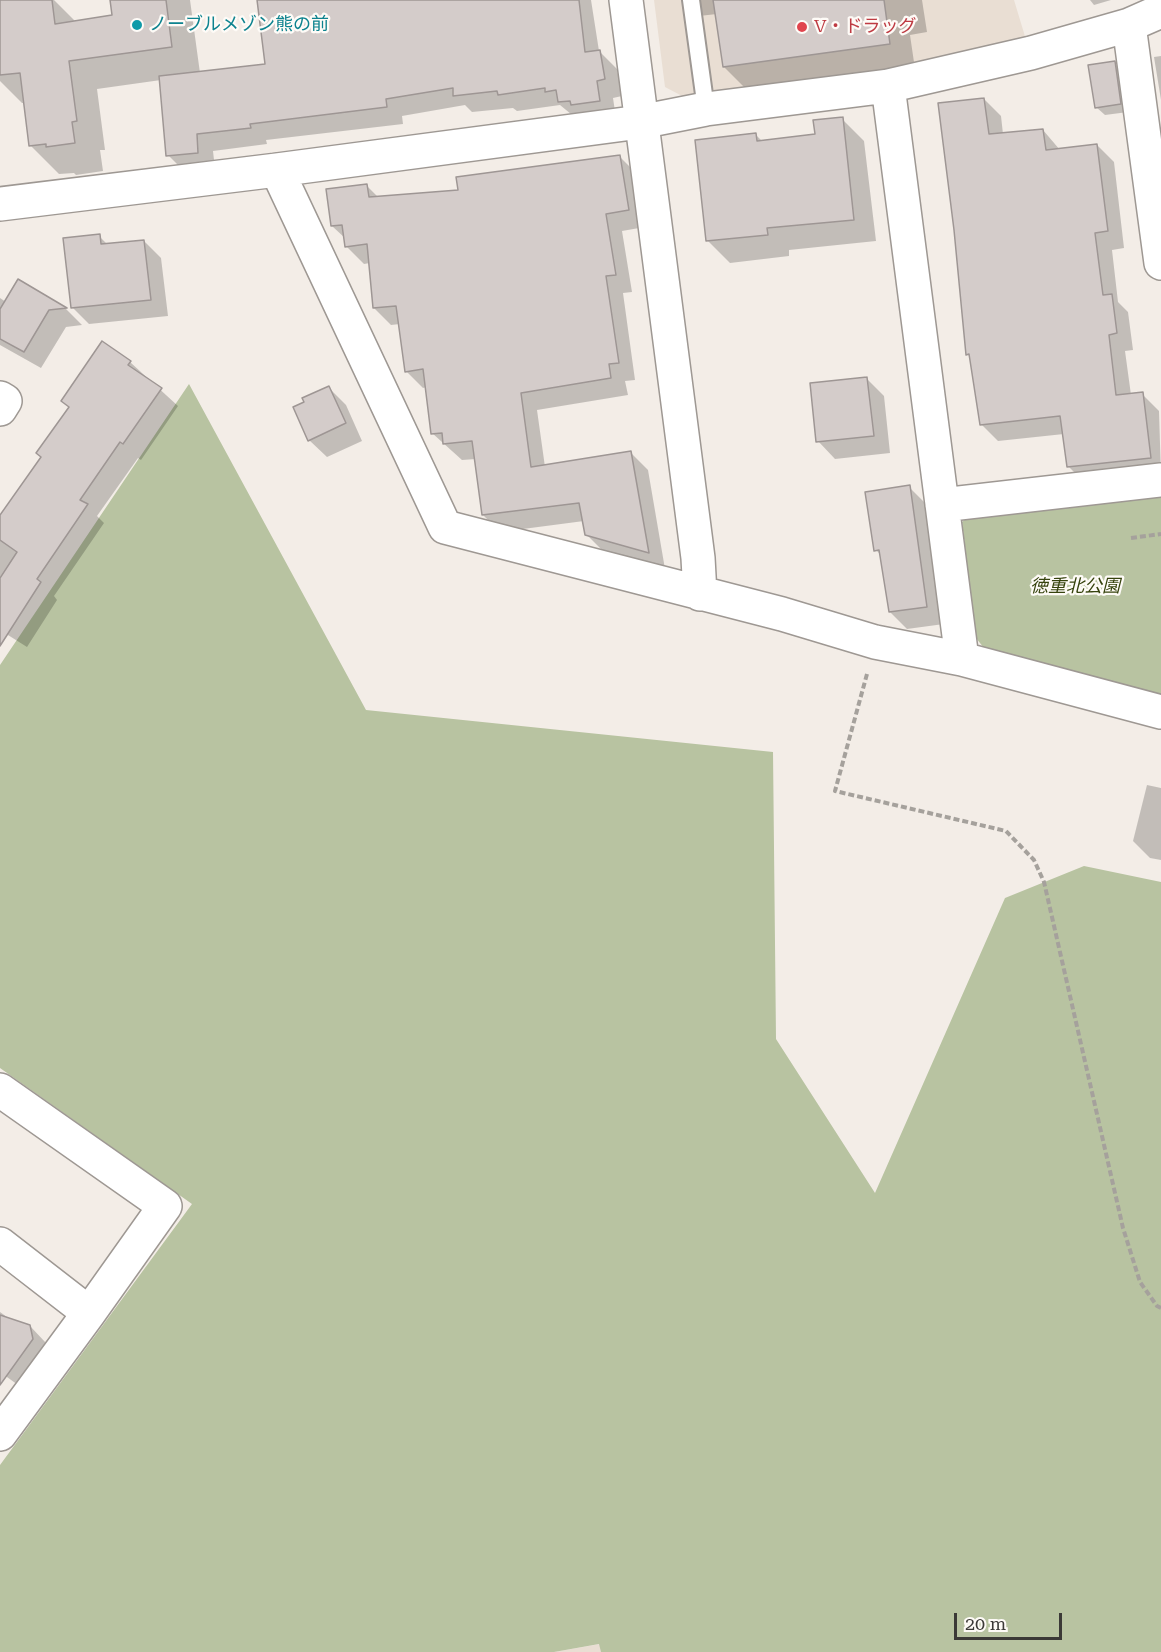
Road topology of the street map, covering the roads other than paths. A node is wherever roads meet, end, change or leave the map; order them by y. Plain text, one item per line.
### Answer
1 (626, 0) edge
2 (691, 0) edge
3 (1161, 11) edge
4 (1129, 25) junction
5 (888, 86) junction
6 (704, 96) junction
7 (640, 122) junction
8 (277, 170) junction
9 (0, 204) edge
10 (1158, 224) edge
11 (1161, 262) edge
12 (0, 398) edge
13 (0, 409) edge
14 (1161, 480) edge
15 (942, 505) junction
16 (700, 594) junction
17 (962, 659) junction
18 (1161, 712) edge
19 (0, 1090) edge
20 (0, 1244) edge
21 (89, 1313) junction
22 (6, 1414) edge

1 - 7 street
2 - 6 lane
3 - 4 street
4 - 5 street
4 - 10 street
5 - 6 street
5 - 15 street
6 - 7 street
7 - 8 street
7 - 16 street
8 - 9 street
8 - 16 street
10 - 11 street
12 - 13 street
14 - 15 street
15 - 17 street
16 - 17 street
17 - 18 street
19 - 21 street
20 - 21 street
21 - 22 street

